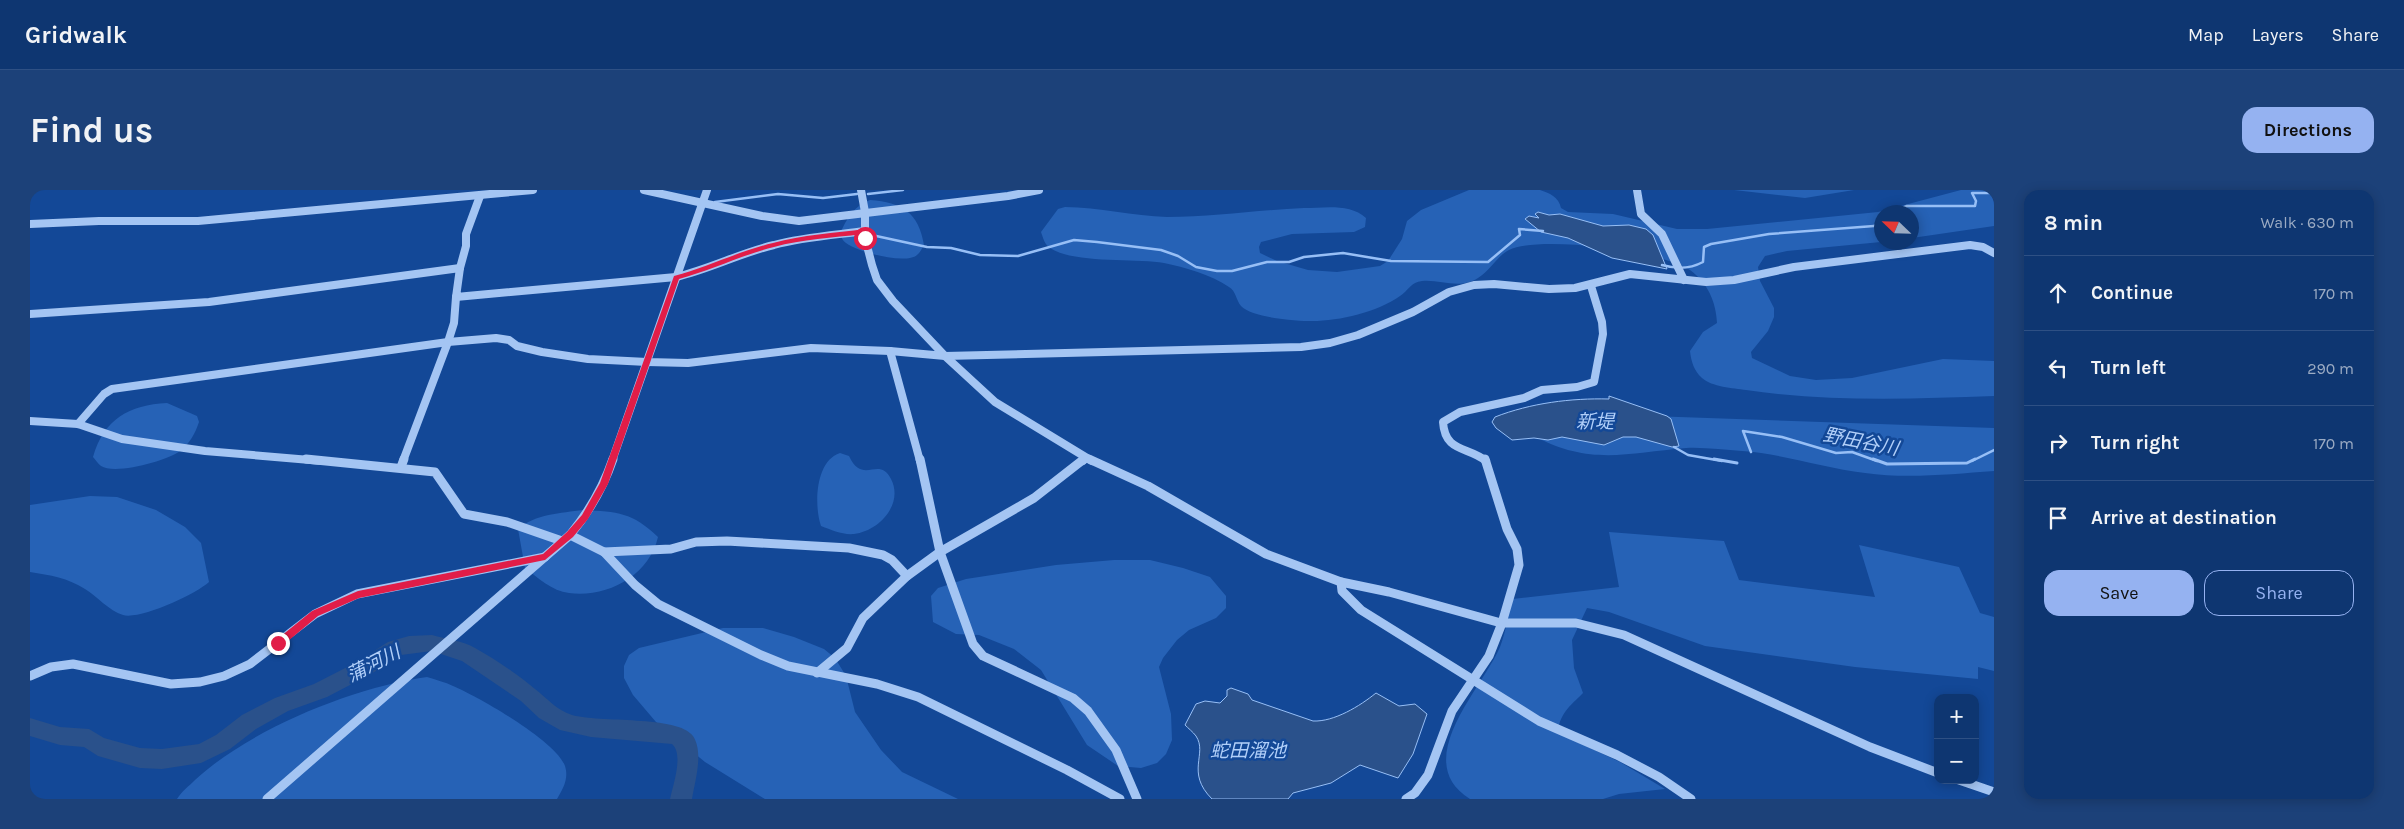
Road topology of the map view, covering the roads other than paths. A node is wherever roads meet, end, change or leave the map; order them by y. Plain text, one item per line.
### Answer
1 (533, 190) edge
2 (644, 190) edge
3 (707, 190) edge
4 (861, 190) edge
5 (1039, 190) edge
6 (1637, 190) edge
7 (480, 196) junction
8 (702, 203) junction
9 (865, 212) junction
10 (30, 224) edge
11 (865, 231) junction
12 (1994, 252) edge
13 (460, 268) junction
14 (676, 277) junction
15 (1684, 280) junction
16 (1591, 286) junction
17 (456, 297) junction
18 (30, 314) edge
19 (448, 342) junction
20 (890, 351) junction
21 (944, 356) junction
22 (647, 362) junction
23 (30, 421) edge
24 (78, 424) junction
25 (1086, 458) junction
26 (401, 467) junction
27 (570, 535) junction
28 (562, 541) junction
29 (604, 552) junction
30 (940, 552) junction
31 (545, 557) junction
32 (907, 576) junction
33 (1341, 582) junction
34 (1501, 623) junction
35 (817, 673) junction
36 (30, 676) edge
37 (1475, 681) junction
38 (1934, 771) edge
39 (1971, 784) edge
40 (1994, 792) edge
41 (1409, 798) edge
42 (267, 799) edge
43 (1120, 799) edge
44 (1137, 799) edge
45 (1691, 799) edge

1 - 7 street
2 - 8 street
3 - 8 street
4 - 9 street
5 - 9 street
6 - 15 street
7 - 10 street
7 - 13 street
8 - 9 street
8 - 14 street
9 - 11 street
11 - 14 street
11 - 21 street
12 - 15 street
13 - 17 street
13 - 18 street
14 - 17 street
14 - 22 street
15 - 16 street
16 - 21 street
16 - 34 street
17 - 19 street
19 - 22 street
19 - 24 street
19 - 26 street
20 - 21 street
20 - 22 street
20 - 30 street
21 - 25 street
22 - 27 street
23 - 24 street
24 - 26 street
25 - 30 street
25 - 33 street
26 - 28 street
27 - 28 street
27 - 29 street
28 - 31 street
29 - 32 street
29 - 35 street
30 - 32 street
30 - 44 street
31 - 36 street
31 - 42 street
32 - 35 street
33 - 34 street
33 - 37 street
34 - 37 street
34 - 38 street
35 - 43 street
37 - 41 street
37 - 45 street
39 - 40 street

